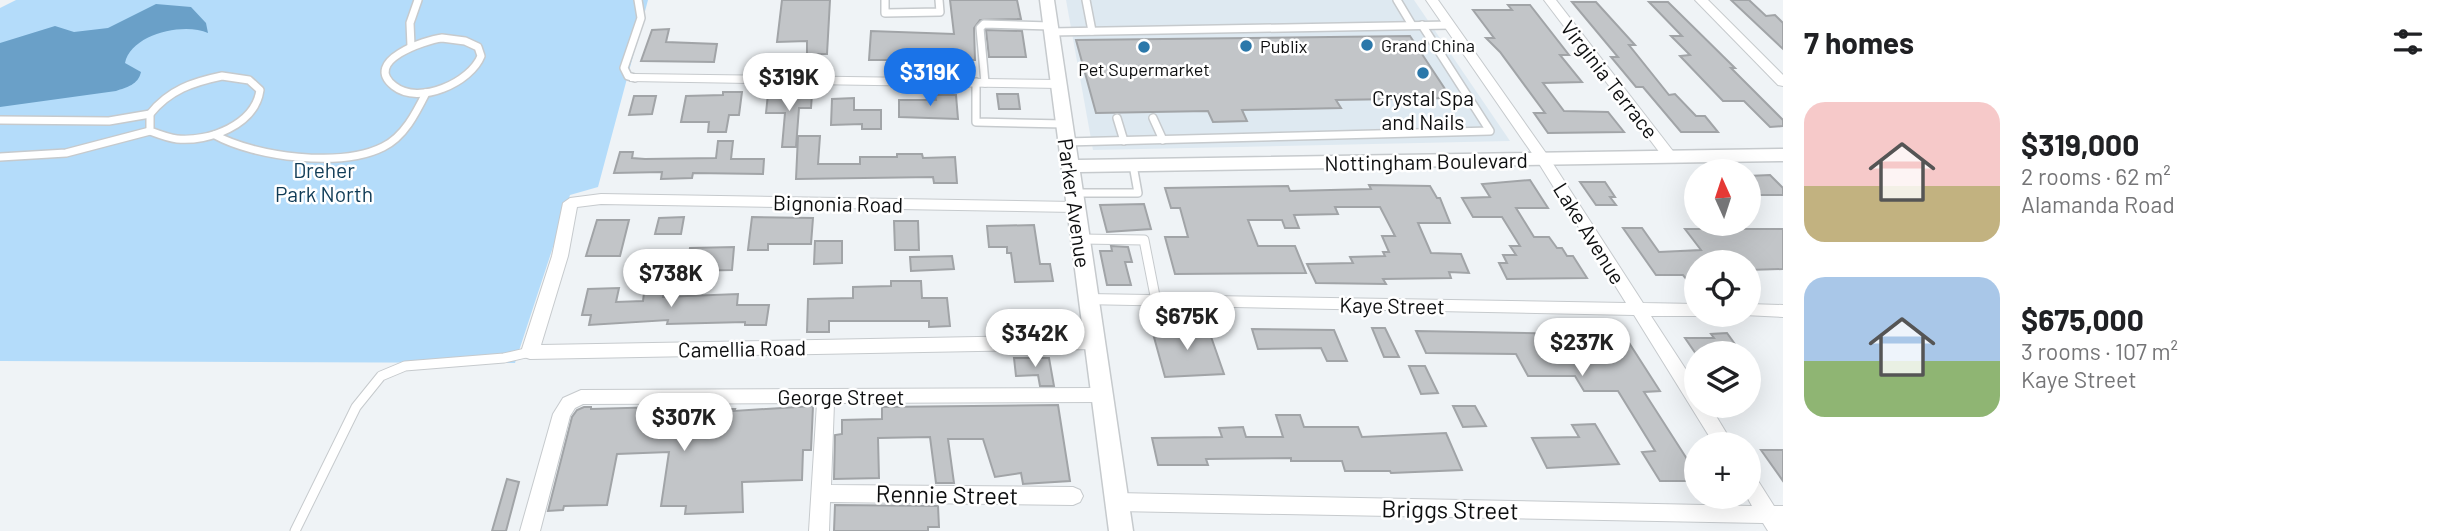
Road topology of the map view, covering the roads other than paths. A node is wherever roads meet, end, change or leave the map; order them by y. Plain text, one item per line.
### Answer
1 (418, 0) edge
2 (638, 0) edge
3 (885, 0) edge
4 (939, 0) edge
5 (1047, 0) edge
6 (1086, 0) edge
7 (1397, 0) edge
8 (1432, 0) edge
9 (1550, 0) edge
10 (1701, 0) edge
11 (1412, 25) junction
12 (1422, 25) junction
13 (1450, 25) junction
14 (1051, 29) junction
15 (1092, 31) junction
16 (411, 46) junction
17 (635, 78) joint
18 (981, 82) junction
19 (1783, 82) edge
20 (1058, 83) junction
21 (426, 93) junction
22 (150, 114) junction
23 (1117, 118) dead end
24 (1153, 118) dead end
25 (0, 120) edge
26 (150, 131) junction
27 (1065, 133) junction
28 (215, 135) junction
29 (1163, 140) junction
30 (1125, 141) junction
31 (1783, 155) edge
32 (0, 157) edge
33 (1671, 158) junction
34 (1543, 159) junction
35 (1133, 165) junction
36 (1069, 166) junction
37 (1074, 200) junction
38 (1079, 239) junction
39 (1088, 300) junction
40 (1156, 301) junction
41 (1638, 309) junction
42 (1684, 310) edge
43 (1761, 310) edge
44 (1783, 311) edge
45 (1094, 342) junction
46 (530, 352) junction
47 (1684, 381) edge
48 (1101, 395) junction
49 (826, 396) junction
50 (821, 492) junction
51 (1073, 496) dead end
52 (1761, 499) edge
53 (1117, 502) junction
54 (1777, 520) edge
55 (295, 531) edge
56 (530, 531) edge
57 (820, 531) edge
58 (1121, 531) edge

1 - 16 lane
2 - 17 lane
3 - 4 lane
5 - 14 street, Parker Avenue
6 - 15 lane
7 - 11 lane
8 - 13 street, Lake Avenue
9 - 33 street, Virginia Terrace
10 - 19 street
11 - 12 lane
11 - 15 lane
12 - 13 lane
12 - 29 lane
13 - 34 street, Lake Avenue
14 - 15 lane
14 - 18 lane
14 - 20 street, Parker Avenue
16 - 21 lane
16 - 21 lane
17 - 18 street
18 - 20 street
18 - 27 lane
20 - 27 street, Parker Avenue
21 - 28 lane
22 - 25 lane
22 - 26 lane
22 - 28 lane
23 - 30 lane
24 - 29 lane
26 - 28 lane
26 - 32 lane
27 - 30 lane
27 - 36 street, Parker Avenue
29 - 30 lane
31 - 33 street, Nottingham Boulevard
33 - 34 street, Nottingham Boulevard
34 - 35 street, Nottingham Boulevard
34 - 41 street, Lake Avenue
35 - 36 street, Nottingham Boulevard
35 - 37 lane
36 - 37 street, Parker Avenue
37 - 38 street, Parker Avenue
37 - 46 street, Bignonia Road
38 - 39 street, Parker Avenue
38 - 40 lane
39 - 40 street, Kaye Street
39 - 45 street, Parker Avenue
40 - 41 street, Kaye Street
41 - 42 street, Kaye Street
41 - 47 street, Lake Avenue
43 - 44 street
45 - 46 street, Camellia Road
45 - 48 street, Parker Avenue
46 - 55 lane, Camellia Road
48 - 49 street, George Street
48 - 53 street, Parker Avenue
49 - 50 street
49 - 56 street, George Street
50 - 51 street, Rennie Street
50 - 57 street
52 - 54 street
53 - 54 street, Briggs Street
53 - 58 street, Parker Avenue

